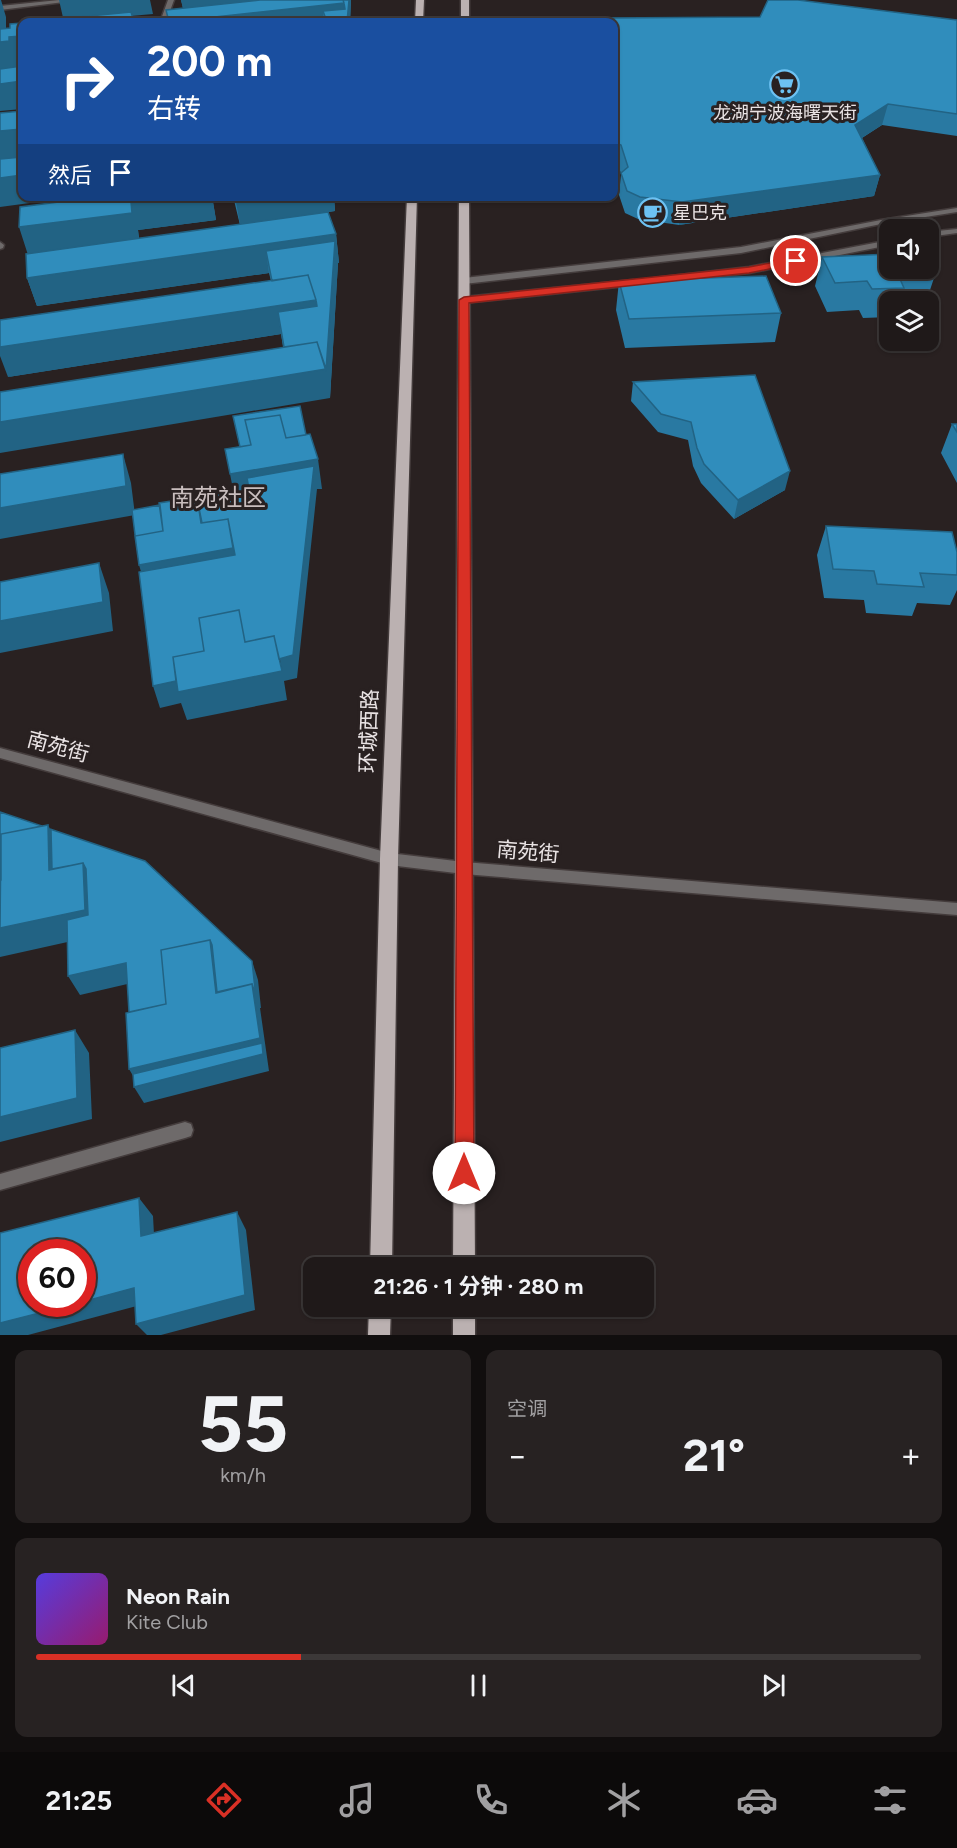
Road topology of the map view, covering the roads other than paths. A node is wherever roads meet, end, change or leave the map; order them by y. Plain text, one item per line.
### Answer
1 (76, 0) edge
2 (171, 0) edge
3 (420, 0) edge
4 (465, 0) edge
5 (0, 8) edge
6 (164, 18) edge
7 (419, 18) edge
8 (465, 18) edge
9 (412, 201) edge
10 (464, 201) edge
11 (957, 210) edge
12 (957, 231) edge
13 (939, 234) edge
14 (879, 244) edge
15 (464, 281) junction
16 (464, 300) junction
17 (0, 753) edge
18 (389, 858) junction
19 (464, 868) junction
20 (957, 909) edge
21 (185, 1130) dead end
22 (0, 1182) edge
23 (381, 1257) edge
24 (464, 1257) edge
25 (380, 1317) edge
26 (464, 1317) edge
27 (380, 1335) edge
28 (464, 1335) edge

1 - 5 street
2 - 6 street
3 - 7 main road
4 - 8 main road
9 - 18 main road, 环城西路
10 - 15 main road
11 - 15 street
12 - 13 street
14 - 16 street
15 - 16 main road
16 - 19 main road
17 - 18 street, 南苑街
18 - 19 street, 南苑街
18 - 23 main road, 环城西路
19 - 20 street, 南苑街
19 - 24 main road
21 - 22 street
25 - 27 main road
26 - 28 main road

